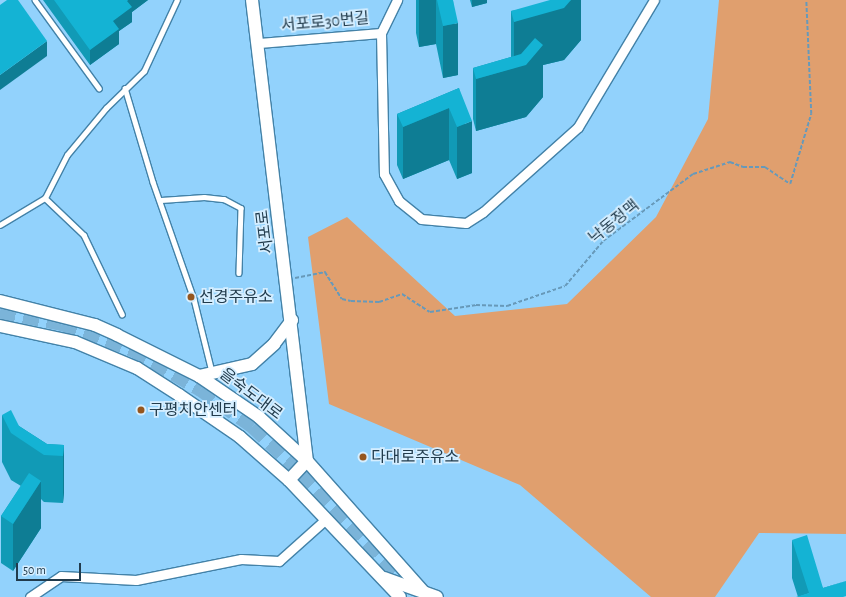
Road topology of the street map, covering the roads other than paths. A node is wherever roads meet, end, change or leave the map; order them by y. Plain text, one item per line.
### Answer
1 (35, 0) edge
2 (176, 0) edge
3 (252, 0) edge
4 (397, 0) edge
5 (654, 0) edge
6 (381, 33) junction
7 (259, 43) junction
8 (99, 88) dead end
9 (126, 88) junction
10 (45, 198) junction
11 (161, 200) junction
12 (0, 225) edge
13 (239, 273) dead end
14 (0, 301) edge
15 (122, 314) dead end
16 (292, 320) junction
17 (0, 326) edge
18 (212, 375) junction
19 (199, 376) junction
20 (307, 461) junction
21 (289, 480) junction
22 (326, 519) junction
23 (382, 578) junction
24 (426, 594) edge
25 (30, 597) edge
26 (400, 597) edge
27 (437, 597) edge

1 - 8 lane
2 - 9 lane
3 - 7 main road, 서포로
4 - 6 street, 서포로30번길
5 - 6 street
6 - 7 street, 서포로30번길
7 - 16 main road, 서포로
9 - 10 lane
9 - 11 lane
10 - 12 lane
10 - 15 lane
11 - 13 lane
11 - 18 lane
14 - 19 main road, 을숙도대로
16 - 18 main road
16 - 20 main road, 서포로
17 - 21 main road
18 - 19 main road
19 - 20 main road, 을숙도대로
20 - 21 main road
20 - 24 main road, 을숙도대로
21 - 22 main road
22 - 23 main road
22 - 25 street
23 - 24 main road
23 - 26 main road
24 - 27 main road

